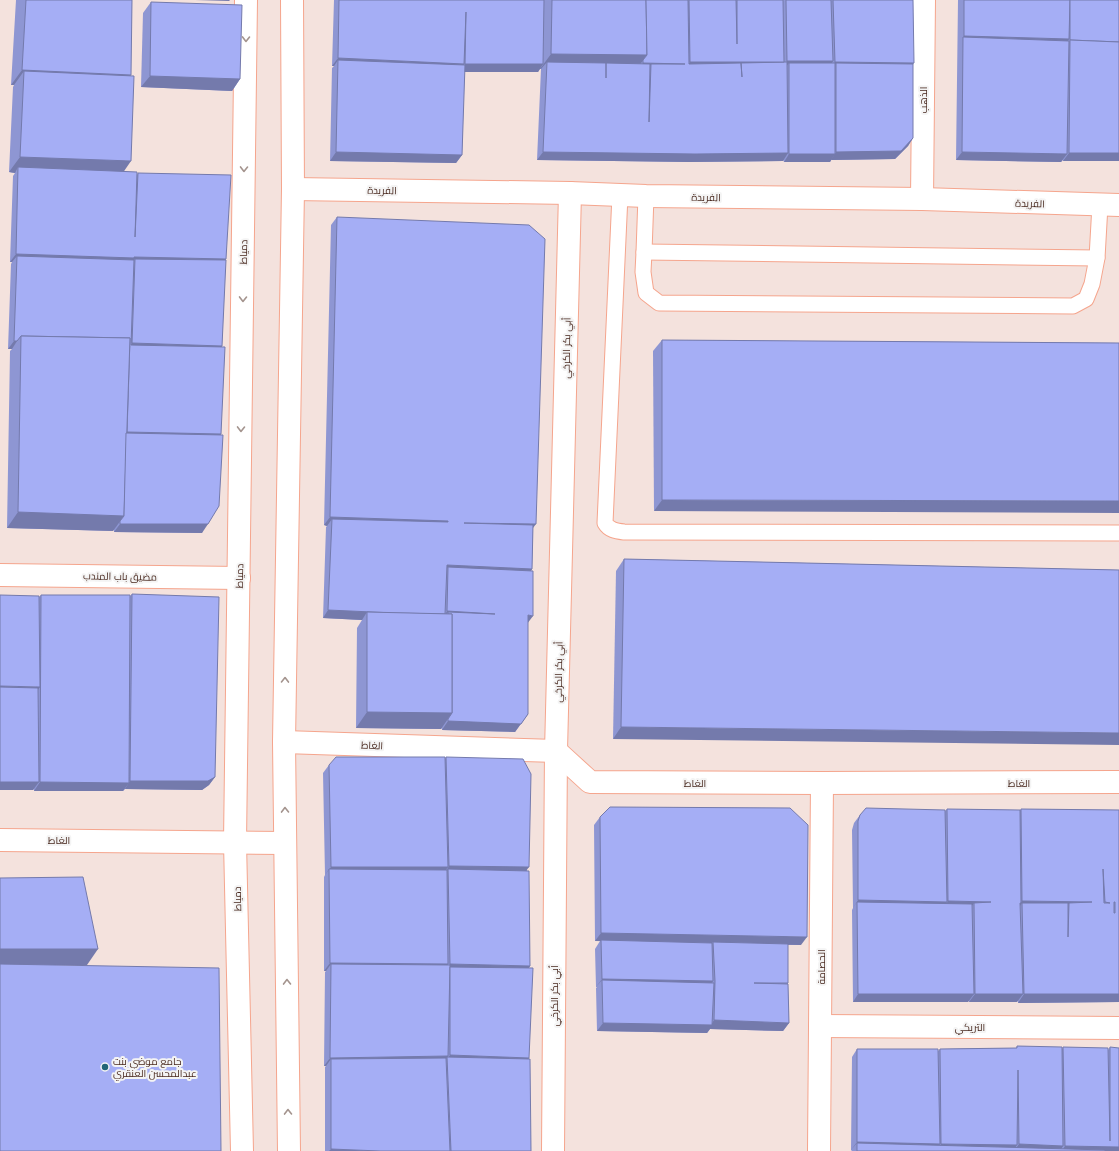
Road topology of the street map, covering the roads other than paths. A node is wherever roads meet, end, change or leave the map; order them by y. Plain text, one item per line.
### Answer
1 (246, 0) edge
2 (292, 0) edge
3 (924, 0) edge
4 (293, 189) junction
5 (570, 193) junction
6 (620, 195) junction
7 (646, 196) junction
8 (922, 199) junction
9 (1110, 205) edge
10 (644, 252) junction
11 (1097, 258) junction
12 (1119, 533) edge
13 (0, 575) edge
14 (239, 578) junction
15 (284, 742) junction
16 (556, 751) junction
17 (1119, 782) edge
18 (822, 783) junction
19 (0, 840) edge
20 (235, 842) junction
21 (285, 843) junction
22 (820, 1026) junction
23 (1119, 1028) edge
24 (242, 1151) edge
25 (289, 1151) edge
26 (553, 1151) edge
27 (819, 1151) edge

1 -> 14 street, دمياط
2 - 4 street
3 - 8 street, الذهب
4 - 5 street, الفريدة
15 -> 4 street
5 - 6 street, الفريدة
5 - 16 street, أبي بكر الكرخي
6 - 7 street, الفريدة
6 - 12 lane
7 - 8 street, الفريدة
7 - 10 lane
8 - 9 street, الفريدة
9 - 11 lane
10 - 11 lane
10 - 11 lane
13 - 14 street, مضيق باب المندب
14 - 20 street, دمياط
15 - 16 street, الغاط
21 -> 15 street
16 - 18 street, الغاط
16 - 26 street, أبي بكر الكرخي
17 - 18 street, الغاط
18 - 22 street, الحصامة
19 - 20 street, الغاط
20 - 21 street, الغاط
20 - 24 street, دمياط
25 -> 21 street
22 - 23 street, التريكي
22 - 27 street, الحصامة

